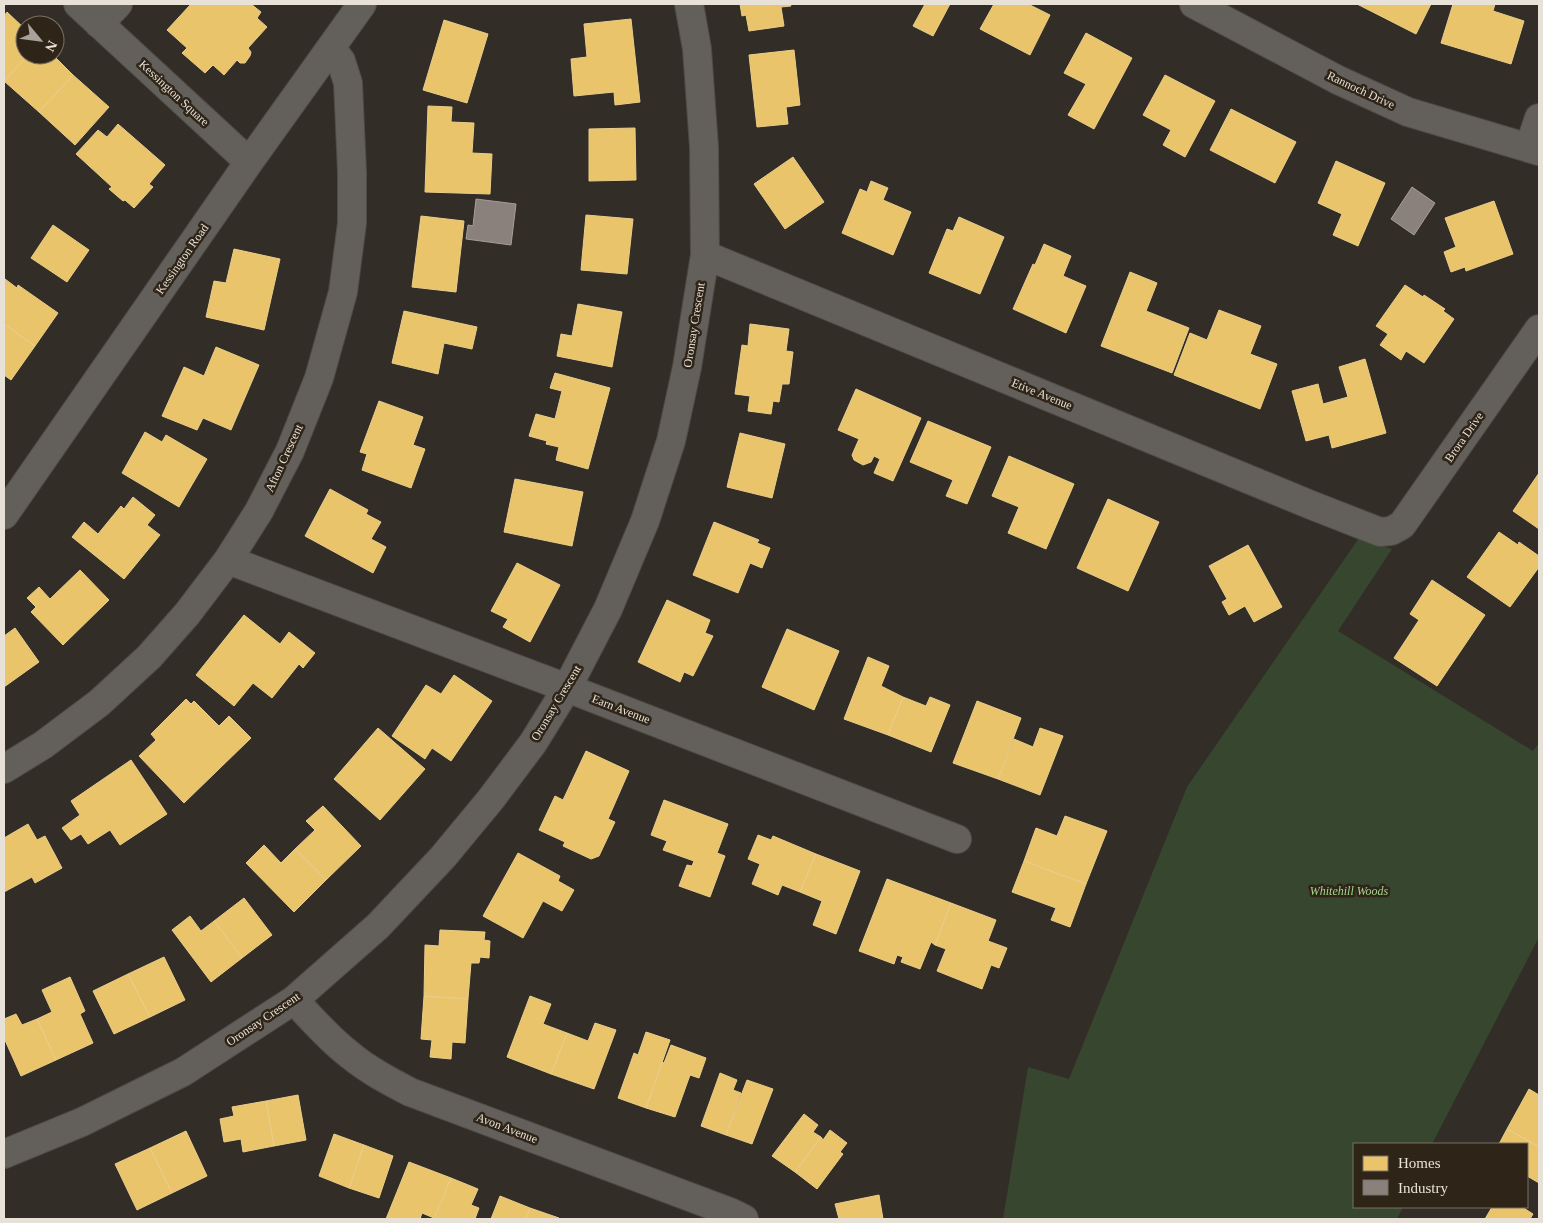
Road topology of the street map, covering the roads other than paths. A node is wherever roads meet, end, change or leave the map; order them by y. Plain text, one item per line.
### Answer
1 (78, 4) edge
2 (118, 4) edge
3 (362, 4) edge
4 (689, 4) edge
5 (1194, 4) edge
6 (99, 24) junction
7 (331, 48) junction
8 (1539, 118) edge
9 (1534, 150) edge
10 (249, 162) junction
11 (705, 255) junction
12 (1539, 329) edge
13 (4, 514) edge
14 (1380, 532) joint
15 (228, 560) junction
16 (567, 688) junction
17 (4, 769) edge
18 (957, 840) dead end
19 (294, 1000) junction
20 (4, 1154) edge
21 (744, 1219) edge

1 - 6 street, Kessington Square
2 - 6 street
3 - 7 street, Kessington Road
4 - 11 street, Oronsay Crescent
5 - 9 street, Rannoch Drive
6 - 10 street, Kessington Square
7 - 10 street, Kessington Road
7 - 15 street, Afton Crescent
8 - 9 street
10 - 13 street, Kessington Road
11 - 14 street, Etive Avenue
11 - 16 street, Oronsay Crescent
12 - 14 street, Brora Drive
15 - 16 street, Earn Avenue
15 - 17 street, Afton Crescent
16 - 18 street, Earn Avenue
16 - 19 street, Oronsay Crescent
19 - 20 street, Oronsay Crescent
19 - 21 street, Avon Avenue

